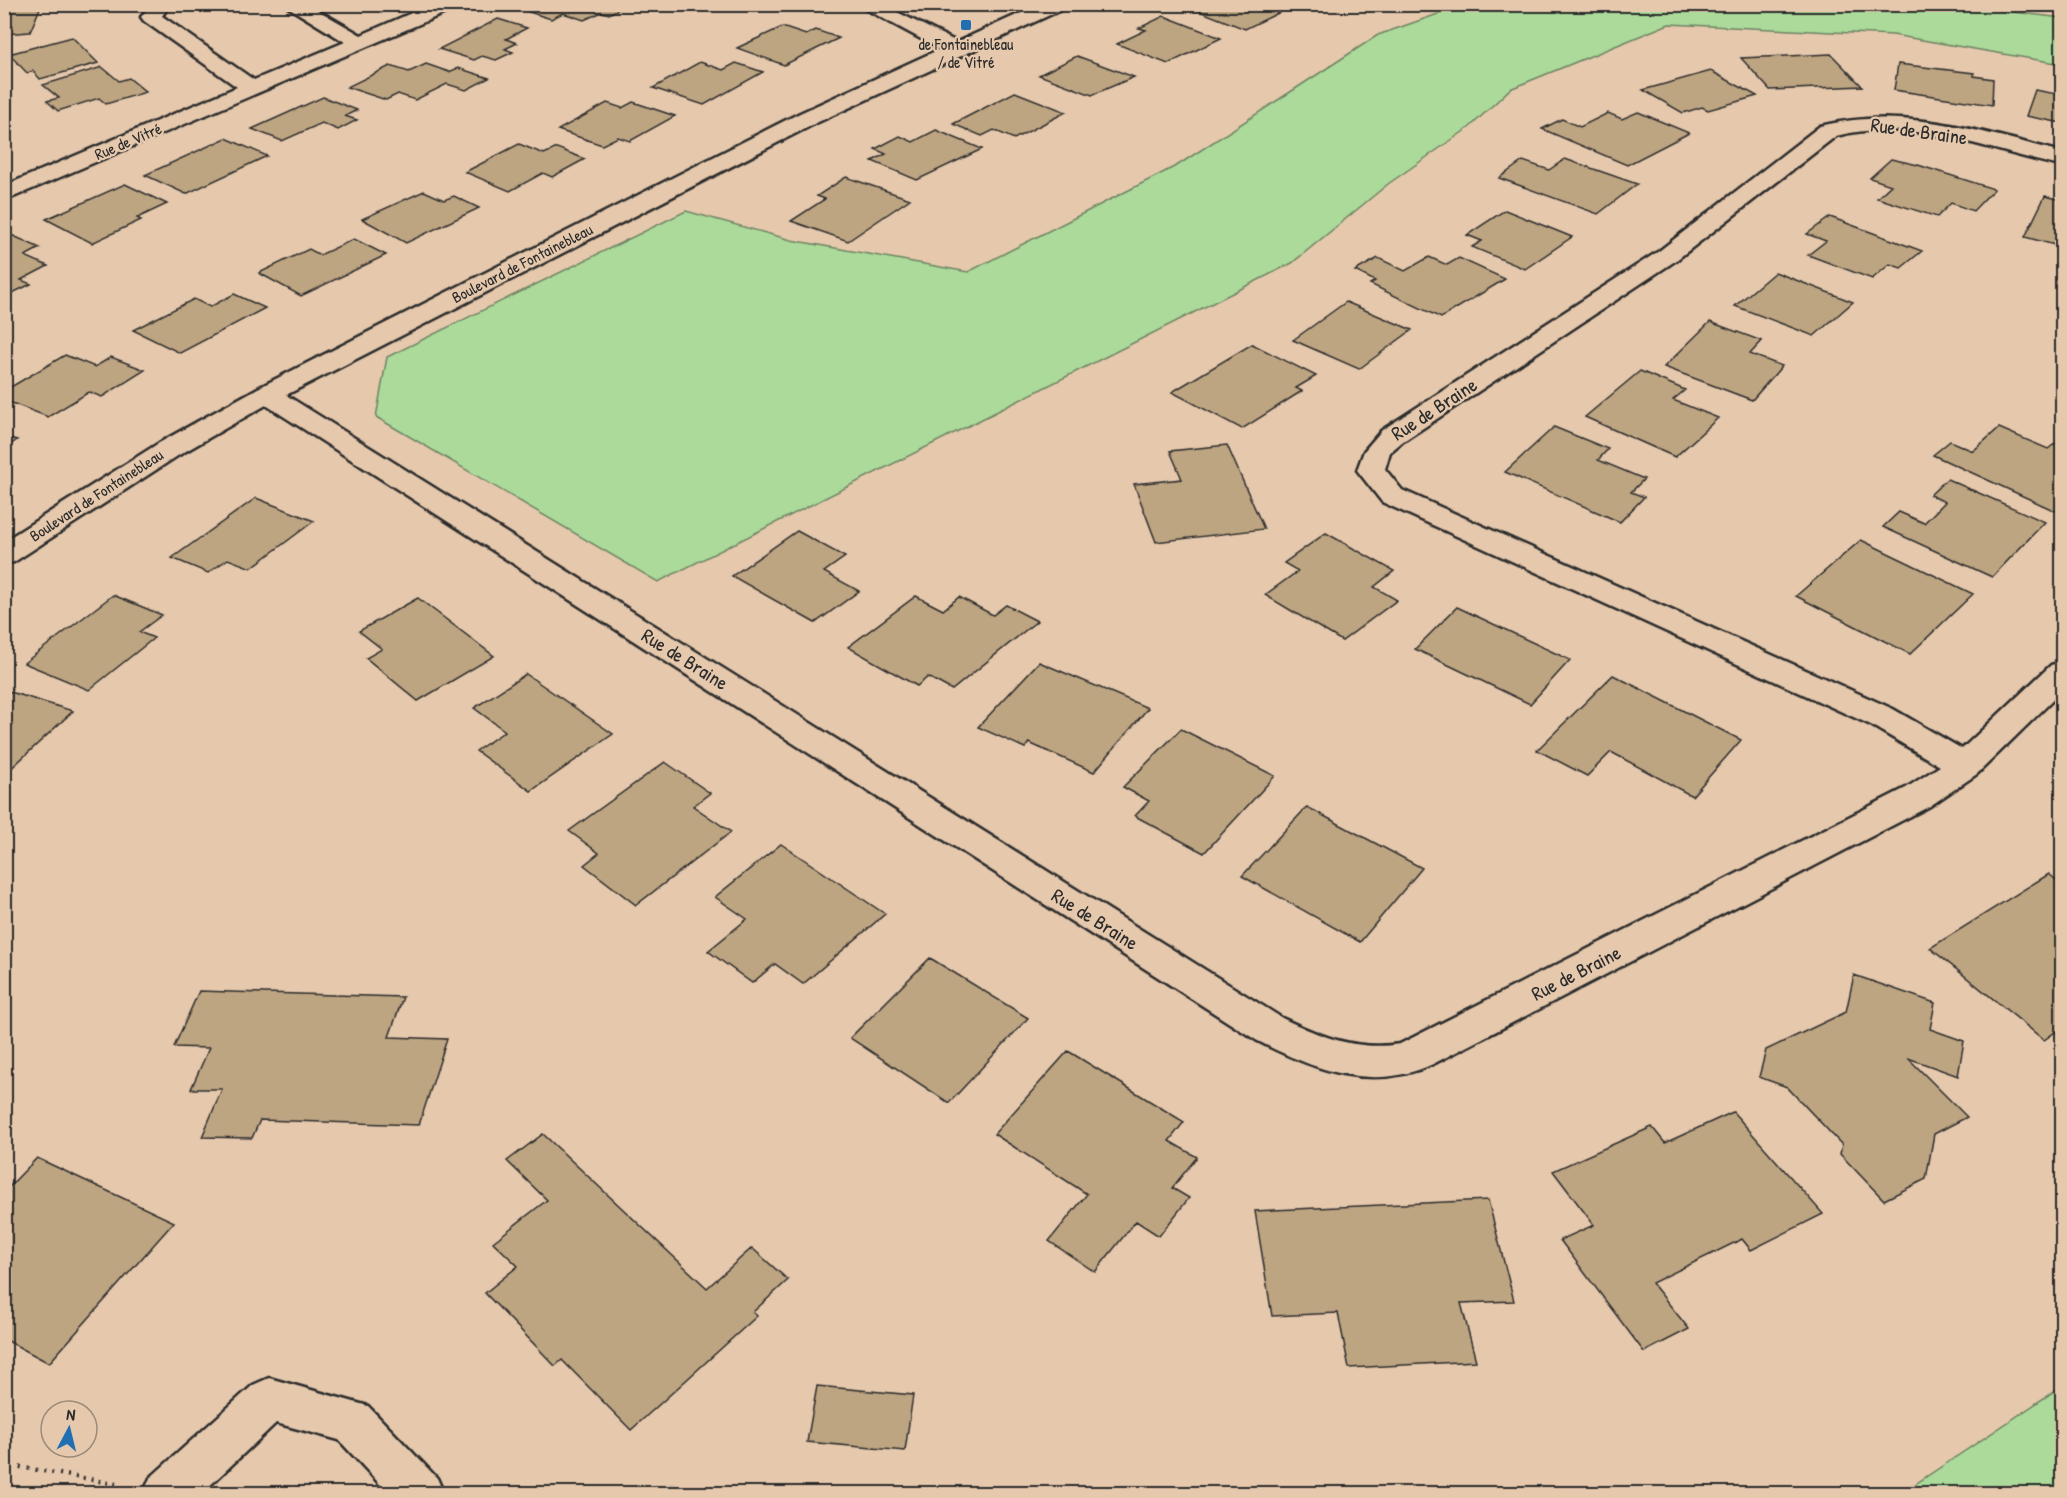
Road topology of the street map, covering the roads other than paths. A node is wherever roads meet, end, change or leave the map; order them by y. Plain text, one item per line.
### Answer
1 (161, 4) edge
2 (292, 4) edge
3 (450, 4) edge
4 (865, 4) edge
5 (1058, 4) edge
6 (360, 42) junction
7 (956, 49) junction
8 (251, 87) junction
9 (2062, 159) edge
10 (4, 194) edge
11 (267, 394) junction
12 (4, 555) edge
13 (2062, 673) edge
14 (1965, 766) junction
15 (166, 1493) edge
16 (421, 1494) edge

1 - 8 street
2 - 6 street
3 - 6 street, Rue de Vitré
4 - 7 street
5 - 7 street, Boulevard de Fontainebleau
6 - 8 street, Rue de Vitré
7 - 11 street, Boulevard de Fontainebleau
8 - 10 street, Rue de Vitré
9 - 14 street, Rue de Braine
11 - 12 street, Boulevard de Fontainebleau
11 - 14 street, Rue de Braine
13 - 14 street, Rue de Braine
15 - 16 street

